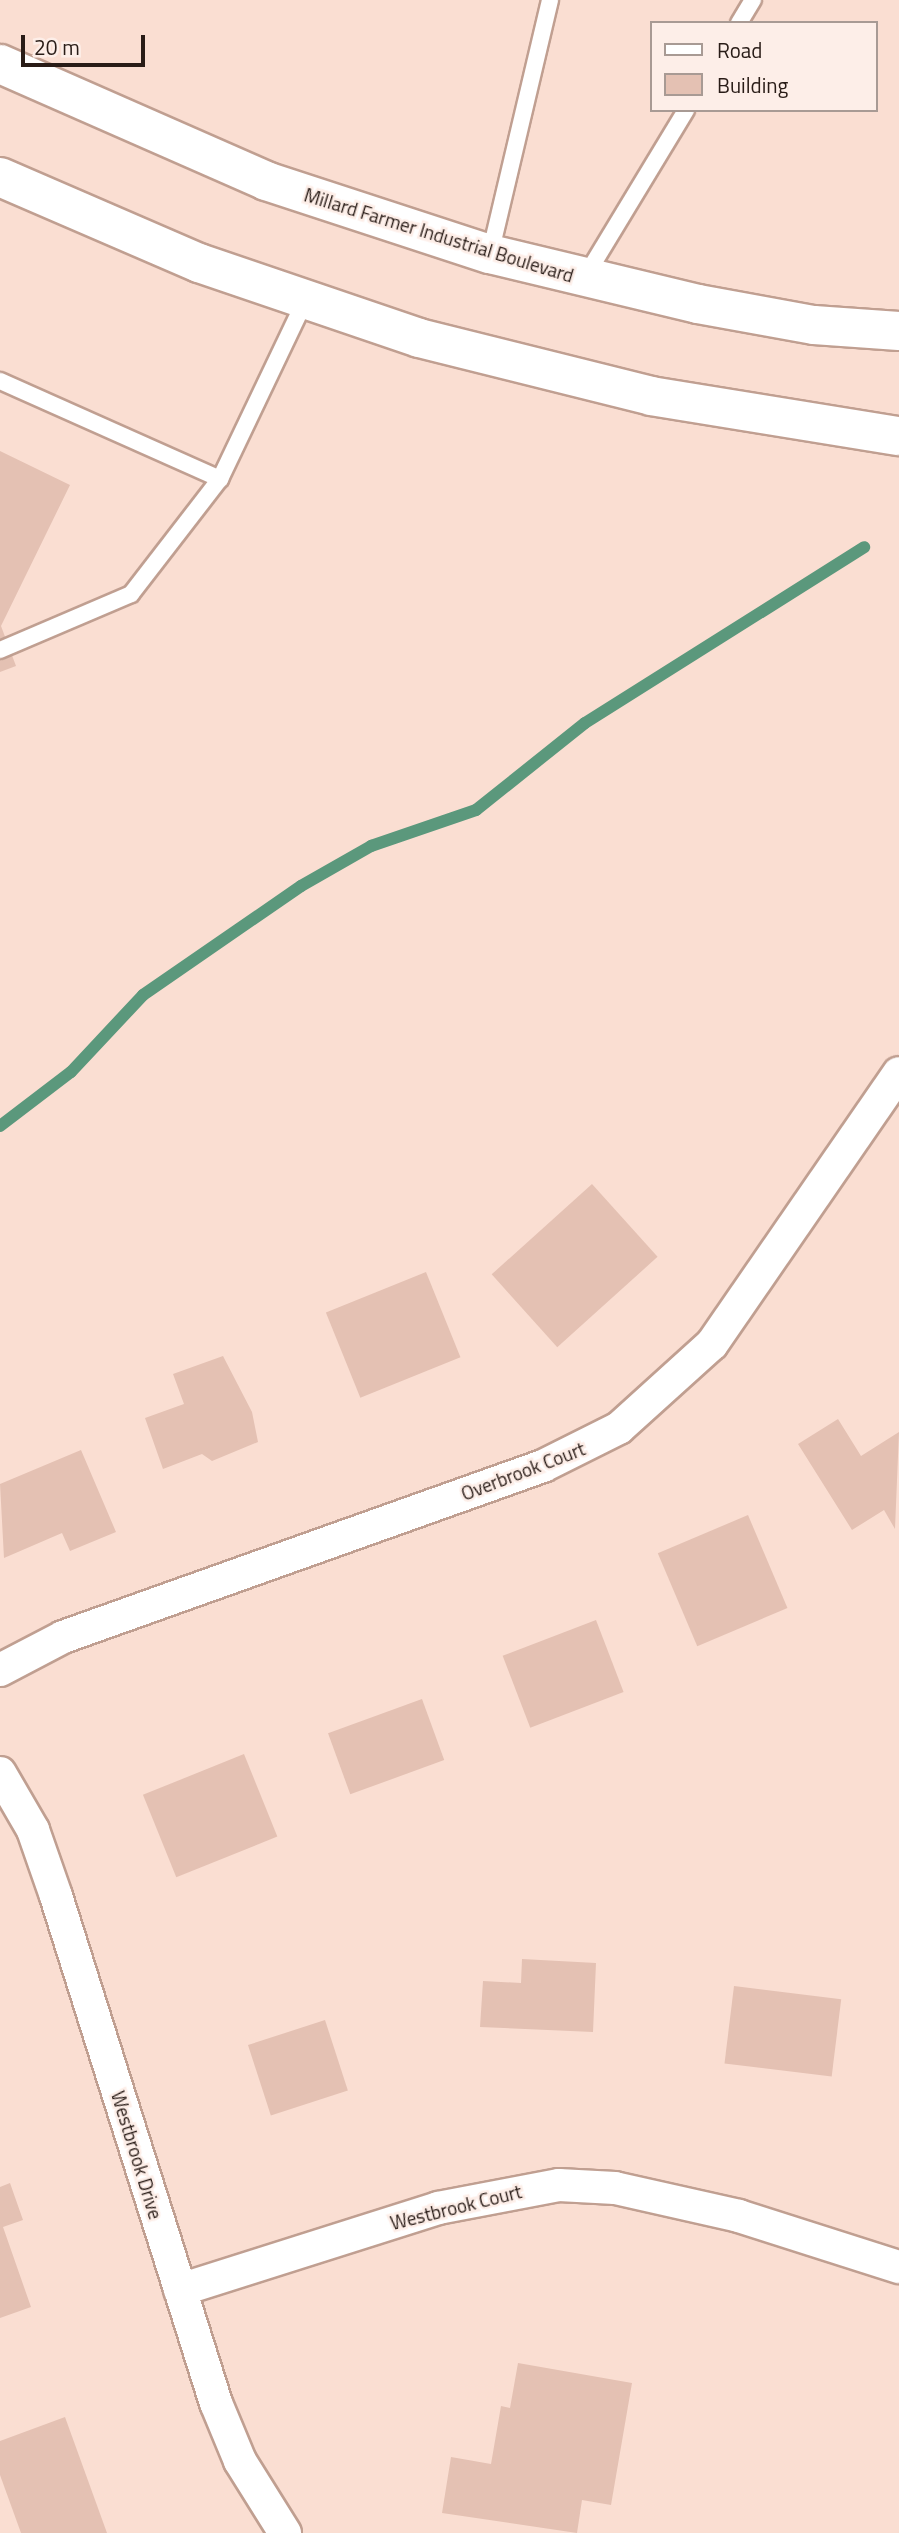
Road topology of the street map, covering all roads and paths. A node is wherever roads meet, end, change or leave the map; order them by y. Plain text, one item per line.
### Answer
1 (550, 0) edge
2 (753, 0) edge
3 (740, 21) edge
4 (0, 64) edge
5 (685, 112) edge
6 (0, 177) edge
7 (490, 254) junction
8 (583, 279) junction
9 (305, 301) junction
10 (899, 331) edge
11 (0, 381) edge
12 (899, 436) edge
13 (220, 479) junction
14 (0, 650) edge
15 (899, 1073) edge
16 (0, 1670) edge
17 (0, 1773) edge
18 (899, 2267) edge
19 (180, 2290) junction
20 (285, 2533) edge

1 - 7 lane
2 - 3 lane
4 - 7 main road, Millard Farmer Industrial Boulevard
5 - 8 lane
6 - 9 main road
7 - 8 main road, Millard Farmer Industrial Boulevard
8 - 10 main road, Millard Farmer Industrial Boulevard
9 - 12 main road
9 - 13 lane
11 - 13 lane
13 - 14 lane
15 - 16 street, Overbrook Court
17 - 19 street, Westbrook Drive
18 - 19 street, Westbrook Court
19 - 20 street, Westbrook Drive

